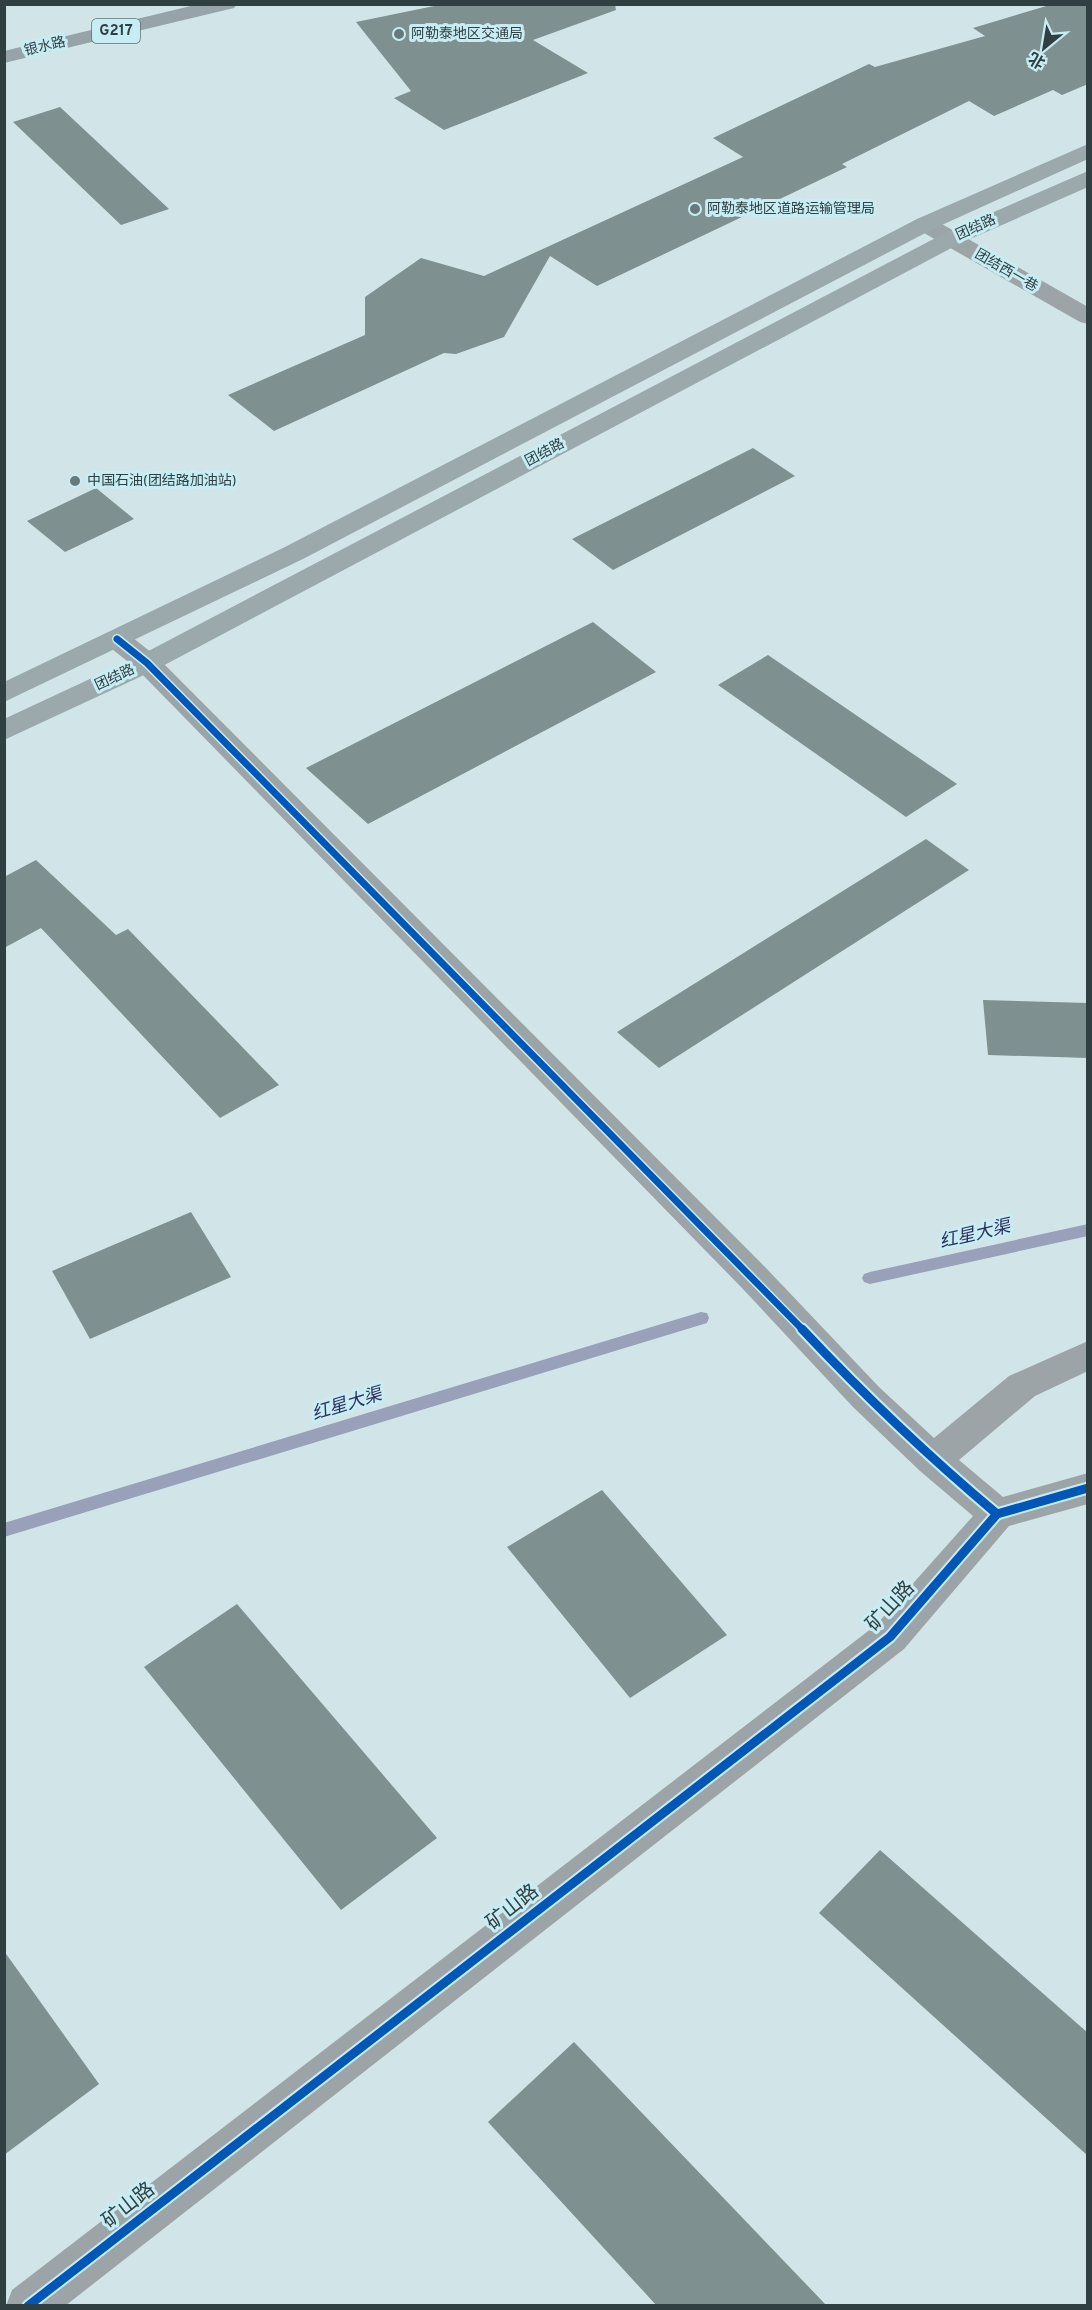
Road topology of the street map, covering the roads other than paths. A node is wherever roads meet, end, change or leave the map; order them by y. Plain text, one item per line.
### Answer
1 (148, 4) edge
2 (227, 4) edge
3 (4, 37) edge
4 (4, 57) edge
5 (1088, 151) edge
6 (1088, 178) edge
7 (925, 224) junction
8 (951, 239) junction
9 (1088, 317) edge
10 (117, 639) junction
11 (147, 663) junction
12 (4, 693) edge
13 (4, 731) edge
14 (1088, 1355) edge
15 (933, 1460) junction
16 (1088, 1488) edge
17 (997, 1514) junction
18 (28, 2306) edge

1 - 3 highway, 银水路 / G217
2 - 4 highway, 银水路 / G217
5 - 7 main road, 团结路
6 - 8 main road, 团结路
7 - 8 street, 团结西一巷
7 - 10 main road, 团结路
8 - 9 street, 团结西一巷
8 - 11 main road, 团结路
10 - 11 street
10 - 12 main road, 团结路
11 - 13 main road, 团结路
11 - 15 street
14 - 15 street
15 - 17 street
16 - 17 street
17 - 18 street, 矿山路

